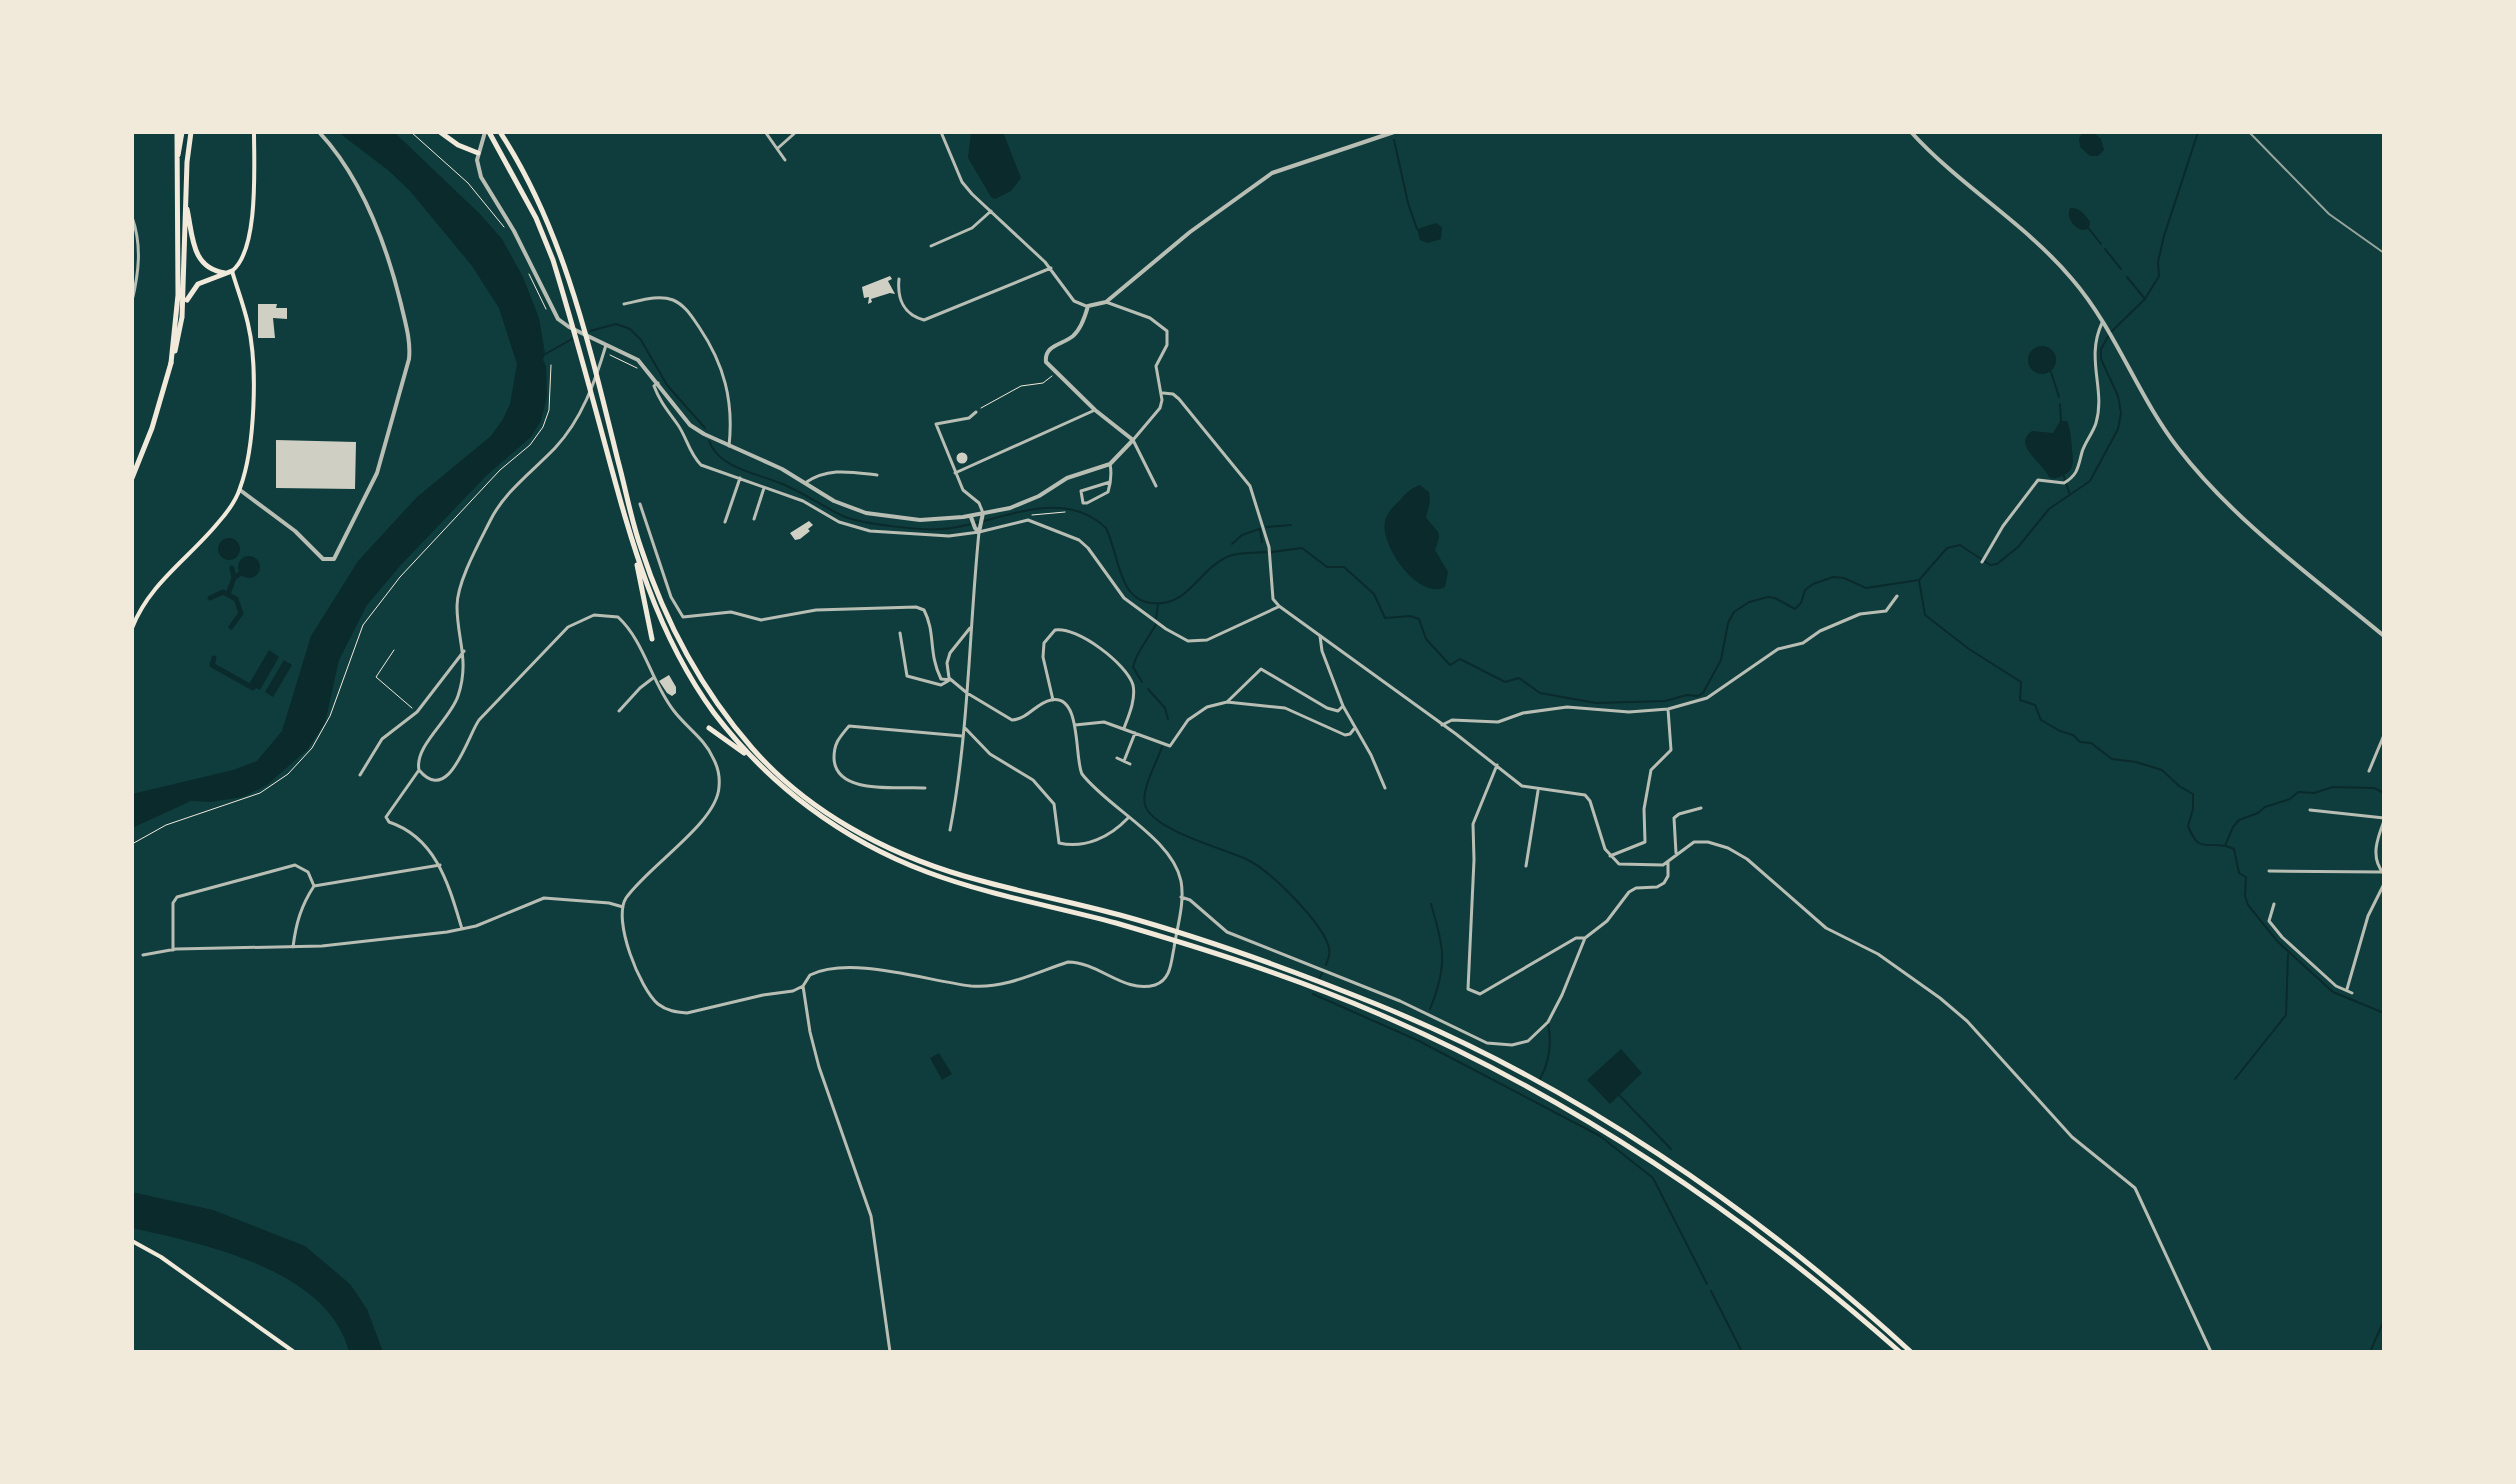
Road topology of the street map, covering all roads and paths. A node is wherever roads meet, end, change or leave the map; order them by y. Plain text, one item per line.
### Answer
1 (179, 132) edge
2 (191, 132) edge
3 (254, 132) edge
4 (319, 132) edge
5 (411, 132) edge
6 (440, 132) edge
7 (487, 132) edge
8 (500, 132) edge
9 (796, 132) edge
10 (941, 132) edge
11 (1394, 132) edge
12 (1911, 132) edge
13 (766, 133) edge
14 (777, 149) junction
15 (478, 153) junction
16 (785, 160) dead end
17 (185, 202) junction
18 (991, 211) junction
19 (132, 217) edge
20 (507, 230) dead end
21 (931, 246) dead end
22 (1051, 268) junction
23 (229, 272) junction
24 (899, 279) dead end
25 (132, 301) edge
26 (1106, 302) junction
27 (624, 304) dead end
28 (1088, 306) junction
29 (182, 318) junction
30 (2103, 320) junction
31 (607, 343) junction
32 (604, 352) junction
33 (171, 363) junction
34 (551, 365) dead end
35 (641, 371) dead end
36 (1055, 372) junction
37 (656, 385) junction
38 (1163, 393) junction
39 (1095, 410) junction
40 (976, 412) joint
41 (1133, 440) junction
42 (729, 446) junction
43 (1110, 464) junction
44 (955, 473) junction
45 (877, 475) dead end
46 (132, 478) edge
47 (740, 478) junction
48 (1110, 482) junction
49 (805, 483) junction
50 (1156, 486) dead end
51 (764, 487) junction
52 (240, 490) junction
53 (640, 504) dead end
54 (1065, 512) dead end
55 (982, 516) junction
56 (972, 518) junction
57 (754, 519) dead end
58 (1028, 520) junction
59 (725, 522) dead end
60 (979, 529) junction
61 (633, 548) junction
62 (1983, 561) dead end
63 (1897, 596) dead end
64 (1279, 606) junction
65 (132, 628) edge
66 (970, 628) junction
67 (900, 633) dead end
68 (1320, 636) junction
69 (2384, 636) edge
70 (652, 639) dead end
71 (394, 650) dead end
72 (464, 651) junction
73 (653, 678) junction
74 (949, 681) junction
75 (967, 693) junction
76 (1053, 700) junction
77 (1227, 702) junction
78 (1343, 706) junction
79 (1668, 709) junction
80 (619, 711) dead end
81 (417, 712) junction
82 (1075, 725) junction
83 (1442, 725) junction
84 (963, 727) junction
85 (709, 728) dead end
86 (1124, 728) junction
87 (1354, 729) junction
88 (1135, 733) junction
89 (2384, 735) edge
90 (962, 736) junction
91 (2382, 743) edge
92 (751, 758) junction
93 (1117, 758) dead end
94 (1124, 761) junction
95 (1130, 764) dead end
96 (1497, 765) junction
97 (419, 770) junction
98 (2369, 771) dead end
99 (360, 775) dead end
100 (925, 788) dead end
101 (1385, 788) dead end
102 (1538, 790) junction
103 (1701, 808) dead end
104 (2310, 810) dead end
105 (1128, 818) junction
106 (2384, 820) edge
107 (950, 830) dead end
108 (132, 844) edge
109 (1676, 855) junction
110 (1610, 856) junction
111 (1668, 862) junction
112 (440, 865) junction
113 (1526, 866) dead end
114 (2269, 871) dead end
115 (2383, 873) edge
116 (2384, 884) edge
117 (314, 886) junction
118 (1181, 897) junction
119 (2274, 904) dead end
120 (623, 907) junction
121 (462, 929) junction
122 (1585, 938) junction
123 (293, 948) junction
124 (173, 950) junction
125 (143, 955) dead end
126 (803, 986) junction
127 (2347, 989) junction
128 (2352, 993) dead end
129 (132, 1241) edge
130 (294, 1352) edge
131 (890, 1352) edge
132 (1900, 1352) edge
133 (1911, 1352) edge
134 (2211, 1352) edge

1 - 33 main road
2 - 17 main road
3 - 23 main road
4 - 52 street
5 - 20 path
6 - 15 main road
7 - 15 street
7 - 61 main road
8 - 133 main road
9 - 14 street
10 - 18 street
11 - 26 street
12 - 30 street
13 - 14 street
14 - 16 street
15 - 31 street
17 - 23 main road
17 - 29 main road
18 - 21 street
18 - 22 street
19 - 25 street
22 - 24 street
22 - 28 street
23 - 29 main road
23 - 52 main road
26 - 28 street
26 - 38 street
27 - 42 street
28 - 36 street
29 - 33 main road
30 - 62 street
30 - 69 street
31 - 32 street
31 - 37 street
32 - 35 path
32 - 72 street
33 - 46 main road
34 - 108 path
36 - 39 street
36 - 40 path
37 - 42 street
37 - 47 street
38 - 41 street
38 - 64 street
39 - 41 street
39 - 44 street
40 - 44 street
41 - 43 street
41 - 50 street
42 - 49 street
43 - 48 street
43 - 55 street
44 - 55 street
45 - 49 street
47 - 51 street
47 - 59 street
48 - 48 street
49 - 56 street
51 - 57 street
51 - 60 street
52 - 65 main road
53 - 74 street
54 - 58 path
55 - 56 street
55 - 60 street
56 - 60 street
58 - 60 street
58 - 64 street
60 - 66 street
61 - 70 main road
61 - 92 main road
63 - 79 street
64 - 68 street
66 - 74 street
66 - 75 street
67 - 74 street
68 - 78 street
68 - 83 street
71 - 81 path
72 - 81 street
72 - 97 street
73 - 80 street
73 - 97 street
73 - 120 street
74 - 75 street
75 - 76 street
75 - 84 street
76 - 82 street
76 - 86 street
77 - 78 street
77 - 87 street
77 - 88 street
78 - 87 street
79 - 83 street
79 - 110 street
81 - 99 street
82 - 86 street
82 - 105 street
83 - 96 street
84 - 90 street
84 - 105 street
85 - 92 main road
86 - 88 street
87 - 101 street
88 - 94 street
89 - 91 street
90 - 100 street
90 - 107 street
91 - 98 street
92 - 132 main road
93 - 94 street
94 - 95 street
96 - 102 street
96 - 122 street
97 - 112 street
102 - 110 street
102 - 113 street
103 - 109 street
104 - 106 street
105 - 118 street
106 - 115 street
109 - 111 street
109 - 134 street
110 - 111 street
111 - 122 street
112 - 117 street
112 - 121 street
114 - 115 street
116 - 127 street
117 - 123 street
117 - 124 street
118 - 122 street
118 - 126 street
119 - 127 street
120 - 121 street
120 - 126 street
121 - 123 street
123 - 124 street
124 - 125 street
126 - 131 street
127 - 128 street
129 - 130 main road

